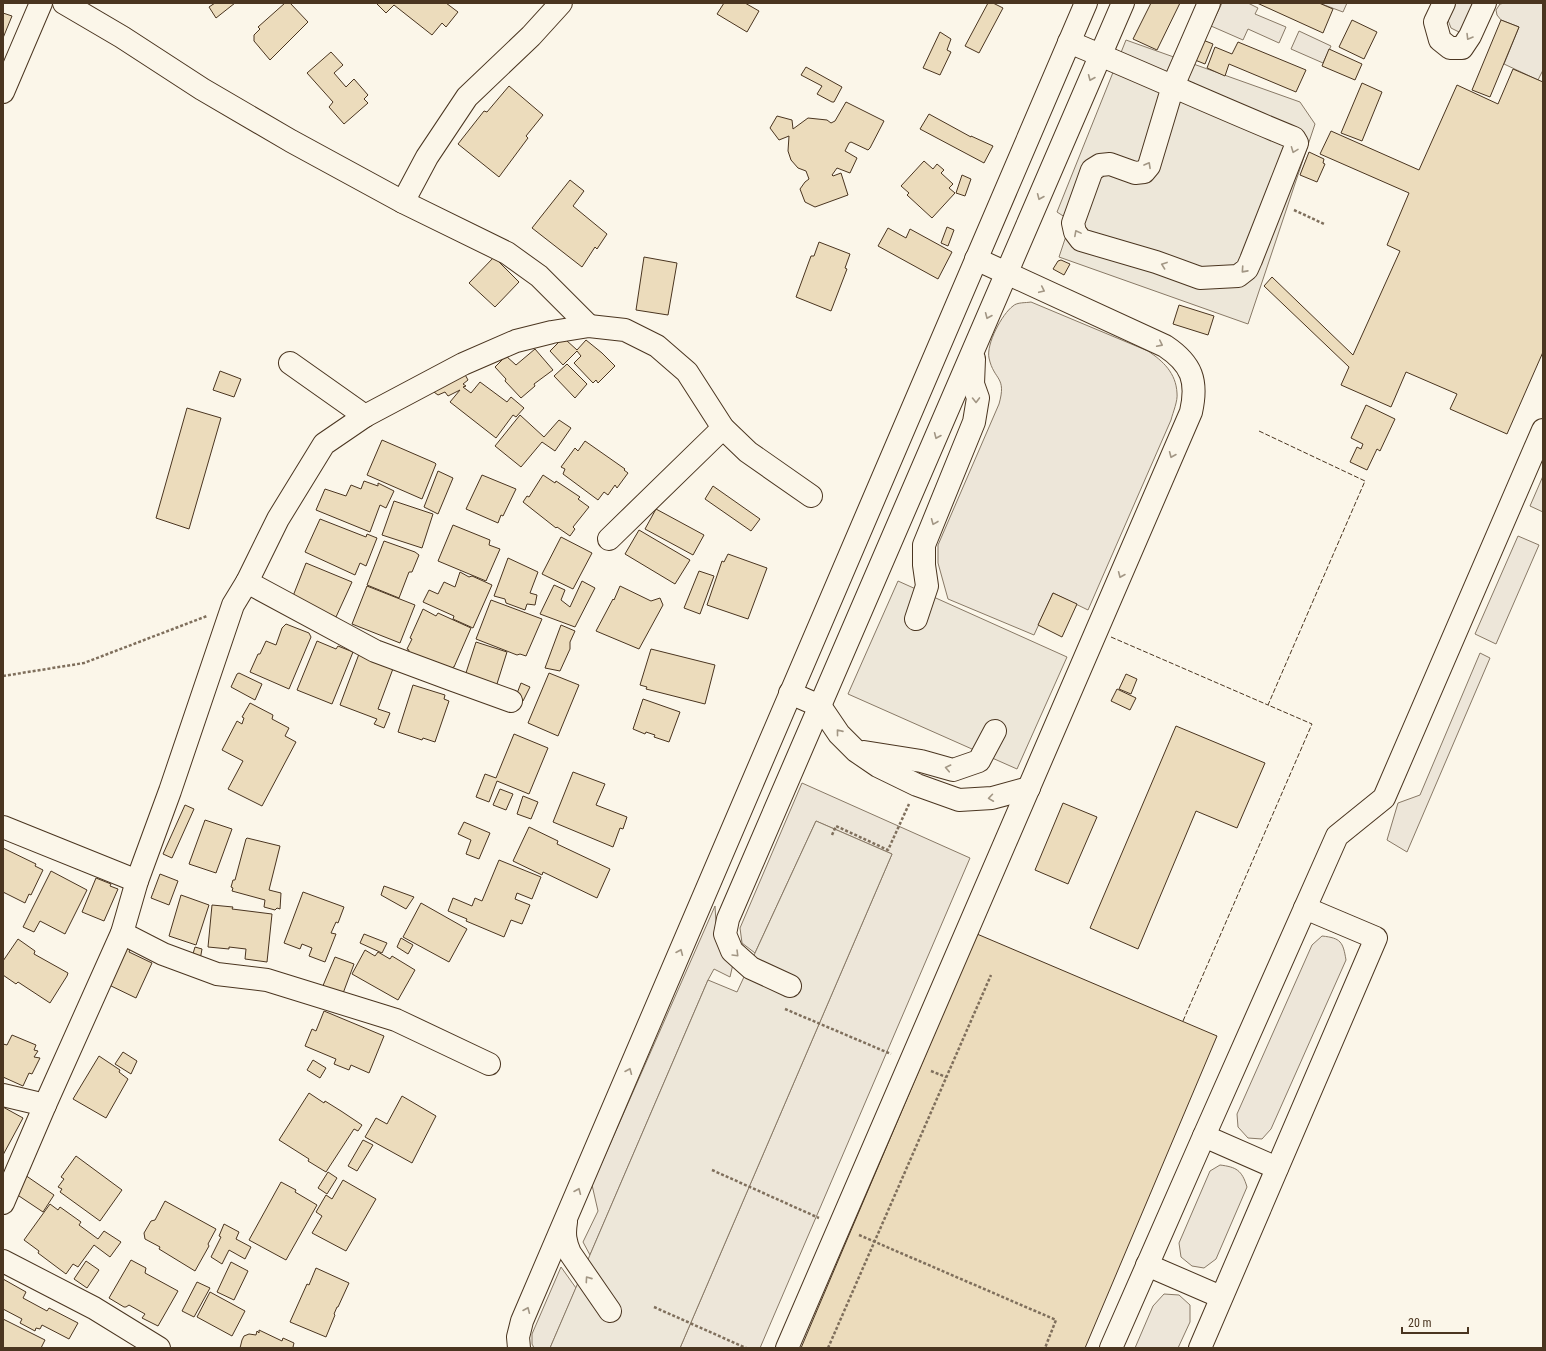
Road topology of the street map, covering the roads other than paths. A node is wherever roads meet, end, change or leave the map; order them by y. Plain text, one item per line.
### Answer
1 (41, 3) edge
2 (64, 3) edge
3 (561, 3) edge
4 (1086, 3) edge
5 (1123, 3) edge
6 (1209, 3) edge
7 (1444, 3) edge
8 (1485, 3) edge
9 (1069, 42) junction
10 (1101, 55) junction
11 (1173, 86) junction
12 (3, 92) edge
13 (403, 202) junction
14 (976, 259) junction
15 (1007, 274) junction
16 (589, 326) junction
17 (975, 348) junction
18 (290, 363) dead end
19 (365, 416) junction
20 (723, 428) junction
21 (1543, 430) edge
22 (811, 496) dead end
23 (610, 539) dead end
24 (247, 582) junction
25 (916, 618) dead end
26 (790, 693) junction
27 (511, 700) dead end
28 (820, 706) junction
29 (996, 731) dead end
30 (856, 751) junction
31 (1029, 788) junction
32 (3, 827) edge
33 (137, 881) junction
34 (1306, 908) junction
35 (122, 933) junction
36 (790, 986) dead end
37 (489, 1064) dead end
38 (3, 1095) edge
39 (45, 1105) junction
40 (1204, 1136) junction
41 (1277, 1168) junction
42 (3, 1203) edge
43 (568, 1214) junction
44 (3, 1261) edge
45 (1147, 1266) junction
46 (1222, 1297) junction
47 (610, 1311) dead end
48 (159, 1348) edge
49 (519, 1348) edge
50 (787, 1348) edge
51 (1111, 1348) edge
52 (1200, 1348) edge

1 - 12 street
2 - 13 street
3 - 13 street
4 - 9 street
5 - 10 street
6 - 11 street
8 -> 7 street
9 - 10 street
9 - 14 street
10 - 11 street
10 -> 15 street
11 -> 11 street
13 - 16 street
14 - 15 street
14 - 26 street
15 -> 17 street
15 -> 31 street
16 - 19 street
16 - 20 street
17 -> 25 street
17 -> 28 street
18 - 19 street
19 - 24 street
20 - 22 street
20 - 23 street
21 - 34 street
24 - 27 street
24 - 33 street
26 - 28 street
43 -> 26 street
30 -> 28 street
28 -> 36 street
29 -> 30 street
31 -> 30 street
31 - 50 street
32 - 33 street
33 - 35 street
34 - 40 street
34 - 41 street
35 - 37 street
35 - 39 street
38 - 39 street
39 - 42 street
40 - 41 street
40 - 45 street
41 - 46 street
47 -> 43 street
49 -> 43 street
44 - 48 street
45 - 46 street
45 - 51 street
46 - 52 street

